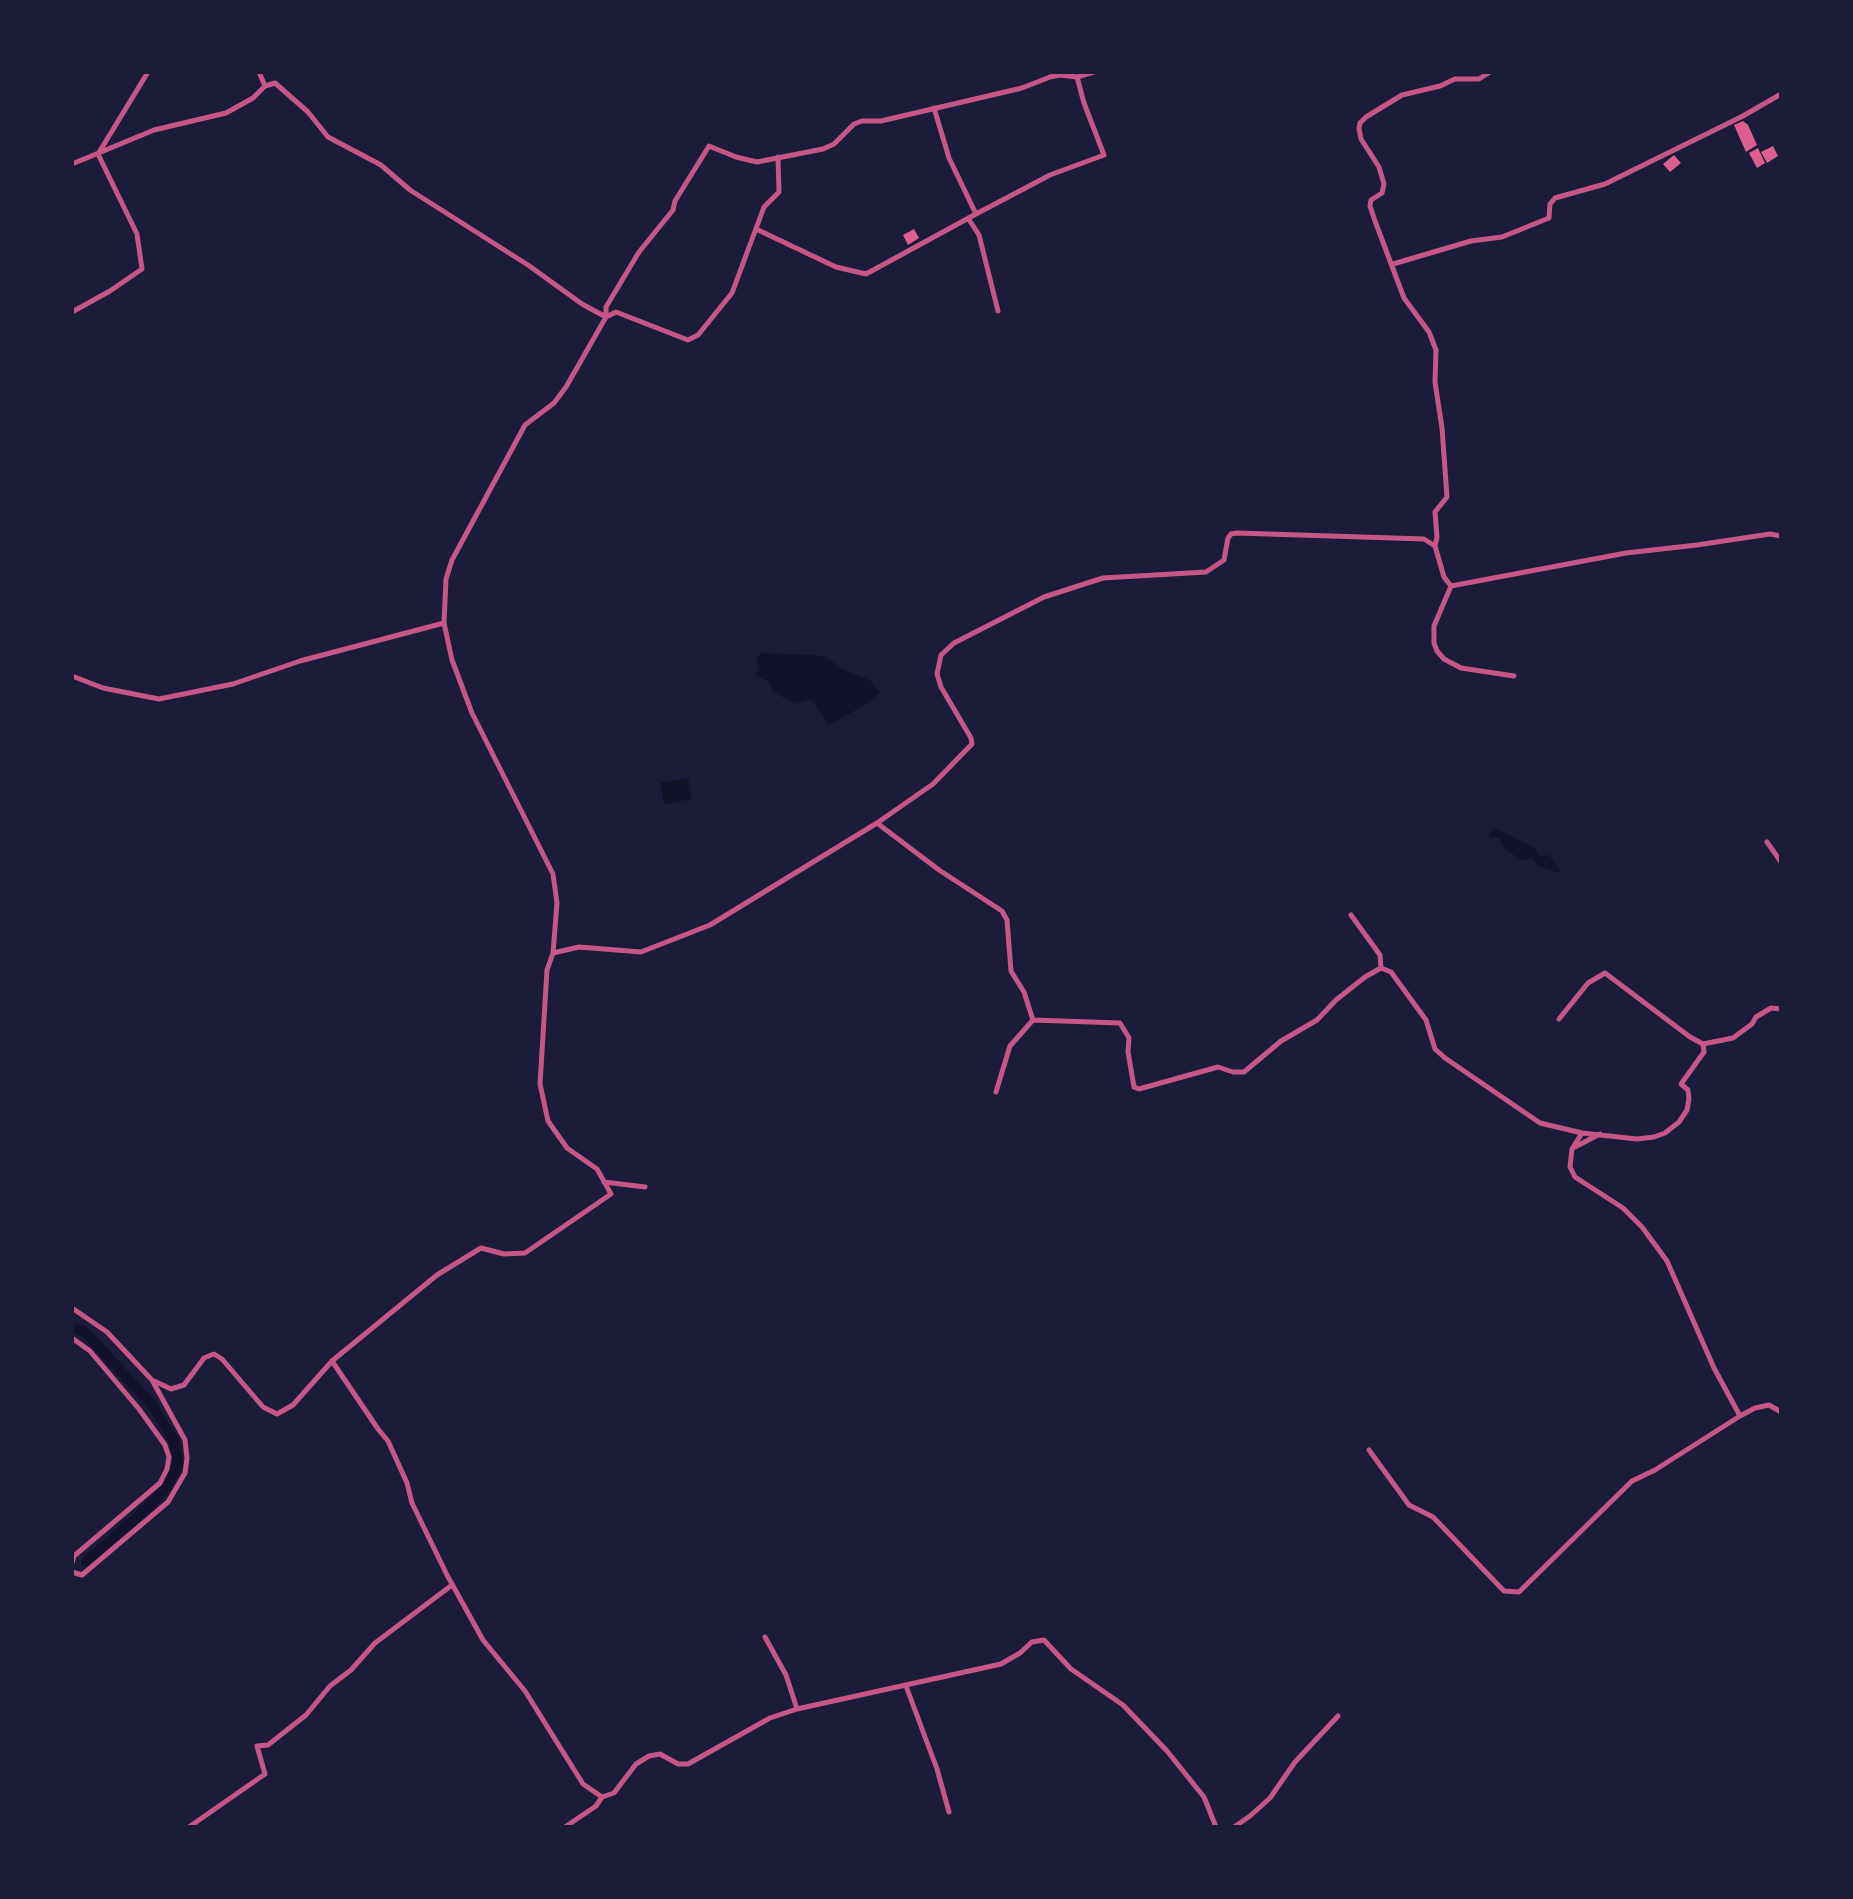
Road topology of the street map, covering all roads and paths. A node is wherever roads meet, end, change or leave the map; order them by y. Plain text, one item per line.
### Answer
1 (148, 72) edge
2 (259, 72) edge
3 (1094, 72) edge
4 (1490, 72) edge
5 (1077, 77) junction
6 (264, 86) junction
7 (1781, 94) edge
8 (934, 108) junction
9 (98, 154) junction
10 (778, 157) junction
11 (72, 164) edge
12 (976, 214) junction
13 (968, 218) junction
14 (756, 229) junction
15 (1393, 264) junction
16 (998, 311) dead end
17 (72, 312) edge
18 (606, 317) junction
19 (1781, 536) edge
20 (1435, 546) junction
21 (1451, 586) junction
22 (444, 623) junction
23 (72, 676) edge
24 (1514, 676) dead end
25 (877, 823) junction
26 (1767, 842) dead end
27 (1781, 862) edge
28 (1351, 915) dead end
29 (553, 953) junction
30 (1381, 968) junction
31 (1781, 1009) edge
32 (1559, 1019) dead end
33 (1033, 1020) junction
34 (1703, 1044) junction
35 (996, 1092) dead end
36 (1582, 1133) junction
37 (1601, 1134) junction
38 (1572, 1149) junction
39 (604, 1182) junction
40 (645, 1187) dead end
41 (72, 1308) edge
42 (72, 1338) edge
43 (332, 1361) junction
44 (152, 1380) junction
45 (1781, 1412) edge
46 (1740, 1416) junction
47 (1369, 1450) dead end
48 (72, 1563) edge
49 (72, 1572) edge
50 (452, 1585) junction
51 (765, 1637) dead end
52 (906, 1686) junction
53 (797, 1709) junction
54 (1338, 1716) dead end
55 (602, 1797) junction
56 (949, 1812) dead end
57 (190, 1827) edge
58 (565, 1827) edge
59 (1216, 1827) edge
60 (1234, 1827) edge

1 - 9 street
2 - 6 street
3 - 5 street
4 - 15 street
5 - 8 street
5 - 12 street
6 - 9 street
6 - 18 street
7 - 15 street
8 - 10 street
8 - 12 street
9 - 11 street
9 - 17 street
10 - 14 street
10 - 18 street
12 - 13 street
13 - 14 street
13 - 16 street
14 - 18 street
15 - 20 street
18 - 22 street
19 - 21 street
20 - 21 street
20 - 25 street
21 - 24 street
22 - 23 street
22 - 29 street
25 - 29 street
25 - 33 street
26 - 27 street
28 - 30 street
29 - 39 street
30 - 33 street
30 - 36 street
31 - 34 street
32 - 34 street
33 - 35 street
34 - 37 street
36 - 37 street
36 - 38 street
37 - 38 street
38 - 46 street
39 - 40 street
39 - 43 street
41 - 44 street
42 - 48 street
43 - 44 street
43 - 50 street
44 - 49 street
45 - 46 street
46 - 47 street
50 - 55 street
50 - 57 street
51 - 53 street
52 - 53 street
52 - 56 street
52 - 59 street
53 - 55 street
54 - 60 street
55 - 58 street

